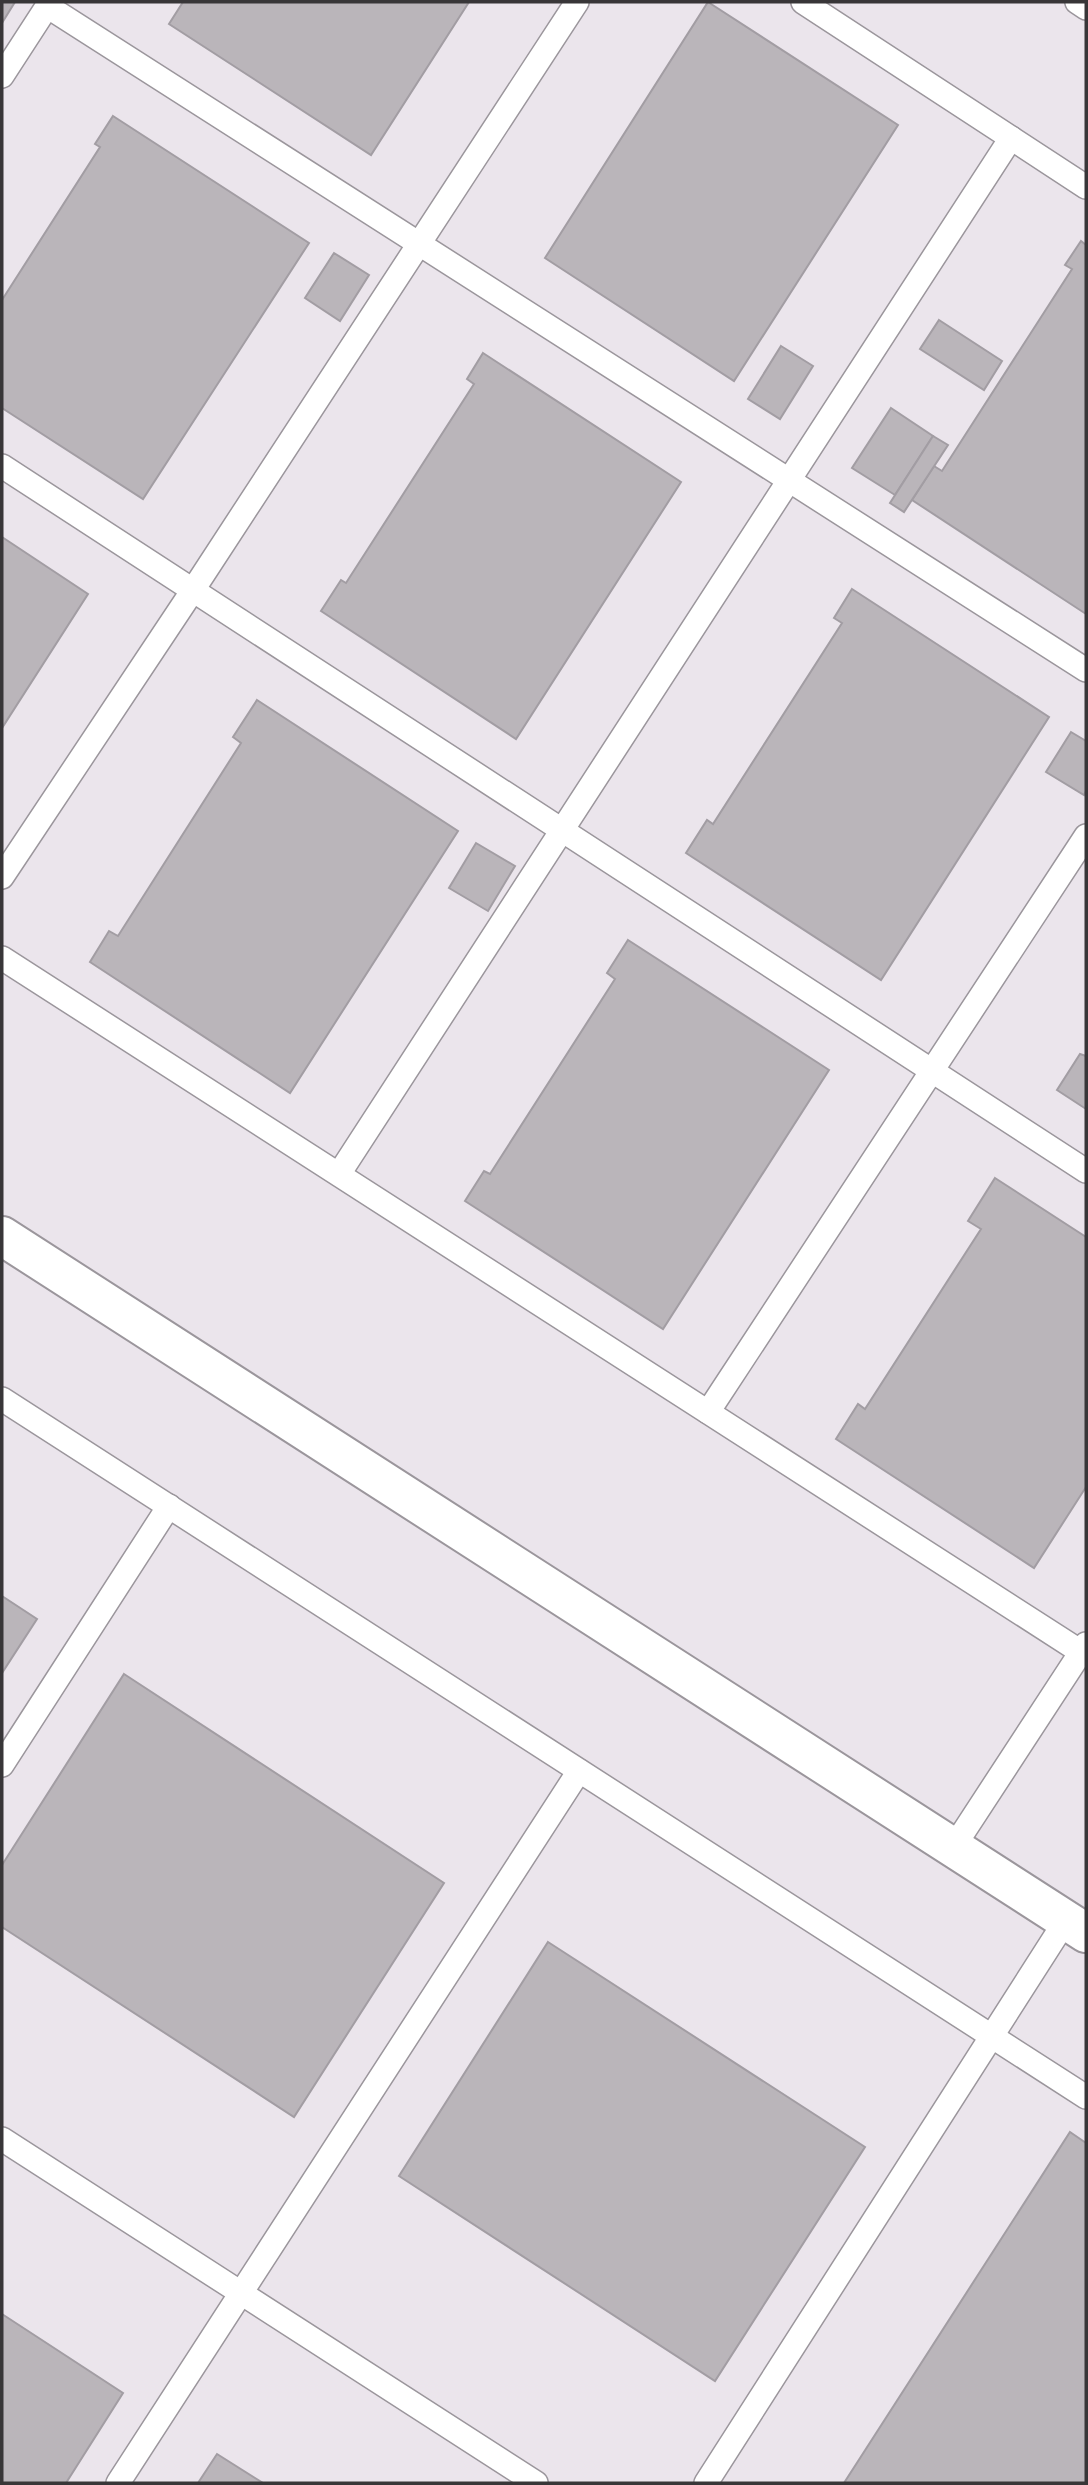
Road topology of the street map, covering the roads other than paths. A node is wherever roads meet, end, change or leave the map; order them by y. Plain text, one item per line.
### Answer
1 (577, 2) edge
2 (803, 2) edge
3 (1077, 2) edge
4 (48, 4) edge
5 (1086, 8) edge
6 (2, 76) edge
7 (1011, 138) junction
8 (1086, 187) edge
9 (420, 244) junction
10 (2, 466) edge
11 (789, 480) junction
12 (193, 590) junction
13 (1086, 670) edge
14 (561, 830) junction
15 (1086, 836) edge
16 (2, 877) edge
17 (2, 958) edge
18 (932, 1071) junction
19 (1086, 1171) edge
20 (338, 1174) junction
21 (2, 1236) edge
22 (2, 1399) edge
23 (708, 1412) junction
24 (169, 1506) junction
25 (1084, 1648) edge
26 (2, 1765) edge
27 (579, 1770) junction
28 (953, 1848) junction
29 (1076, 1927) edge
30 (992, 2036) junction
31 (1086, 2097) edge
32 (2, 2139) edge
33 (241, 2293) junction
34 (118, 2483) edge
35 (536, 2483) edge
36 (706, 2483) edge

1 - 9 lane
2 - 7 lane
3 - 5 lane
4 - 6 lane
4 - 9 lane
7 - 8 lane
7 - 11 lane
9 - 11 lane
9 - 12 lane
10 - 12 lane
11 - 13 lane
11 - 14 lane
12 - 14 lane
12 - 16 lane
14 - 18 lane
14 - 20 lane
15 - 18 lane
17 - 20 lane
18 - 19 lane
18 - 23 lane
20 - 23 lane
21 - 28 street
22 - 24 lane
23 - 25 lane
24 - 26 lane
24 - 27 lane
25 - 28 lane
27 - 30 lane
27 - 33 lane
28 - 29 street
29 - 30 lane
30 - 31 lane
30 - 36 lane
32 - 33 lane
33 - 34 lane
33 - 35 lane

